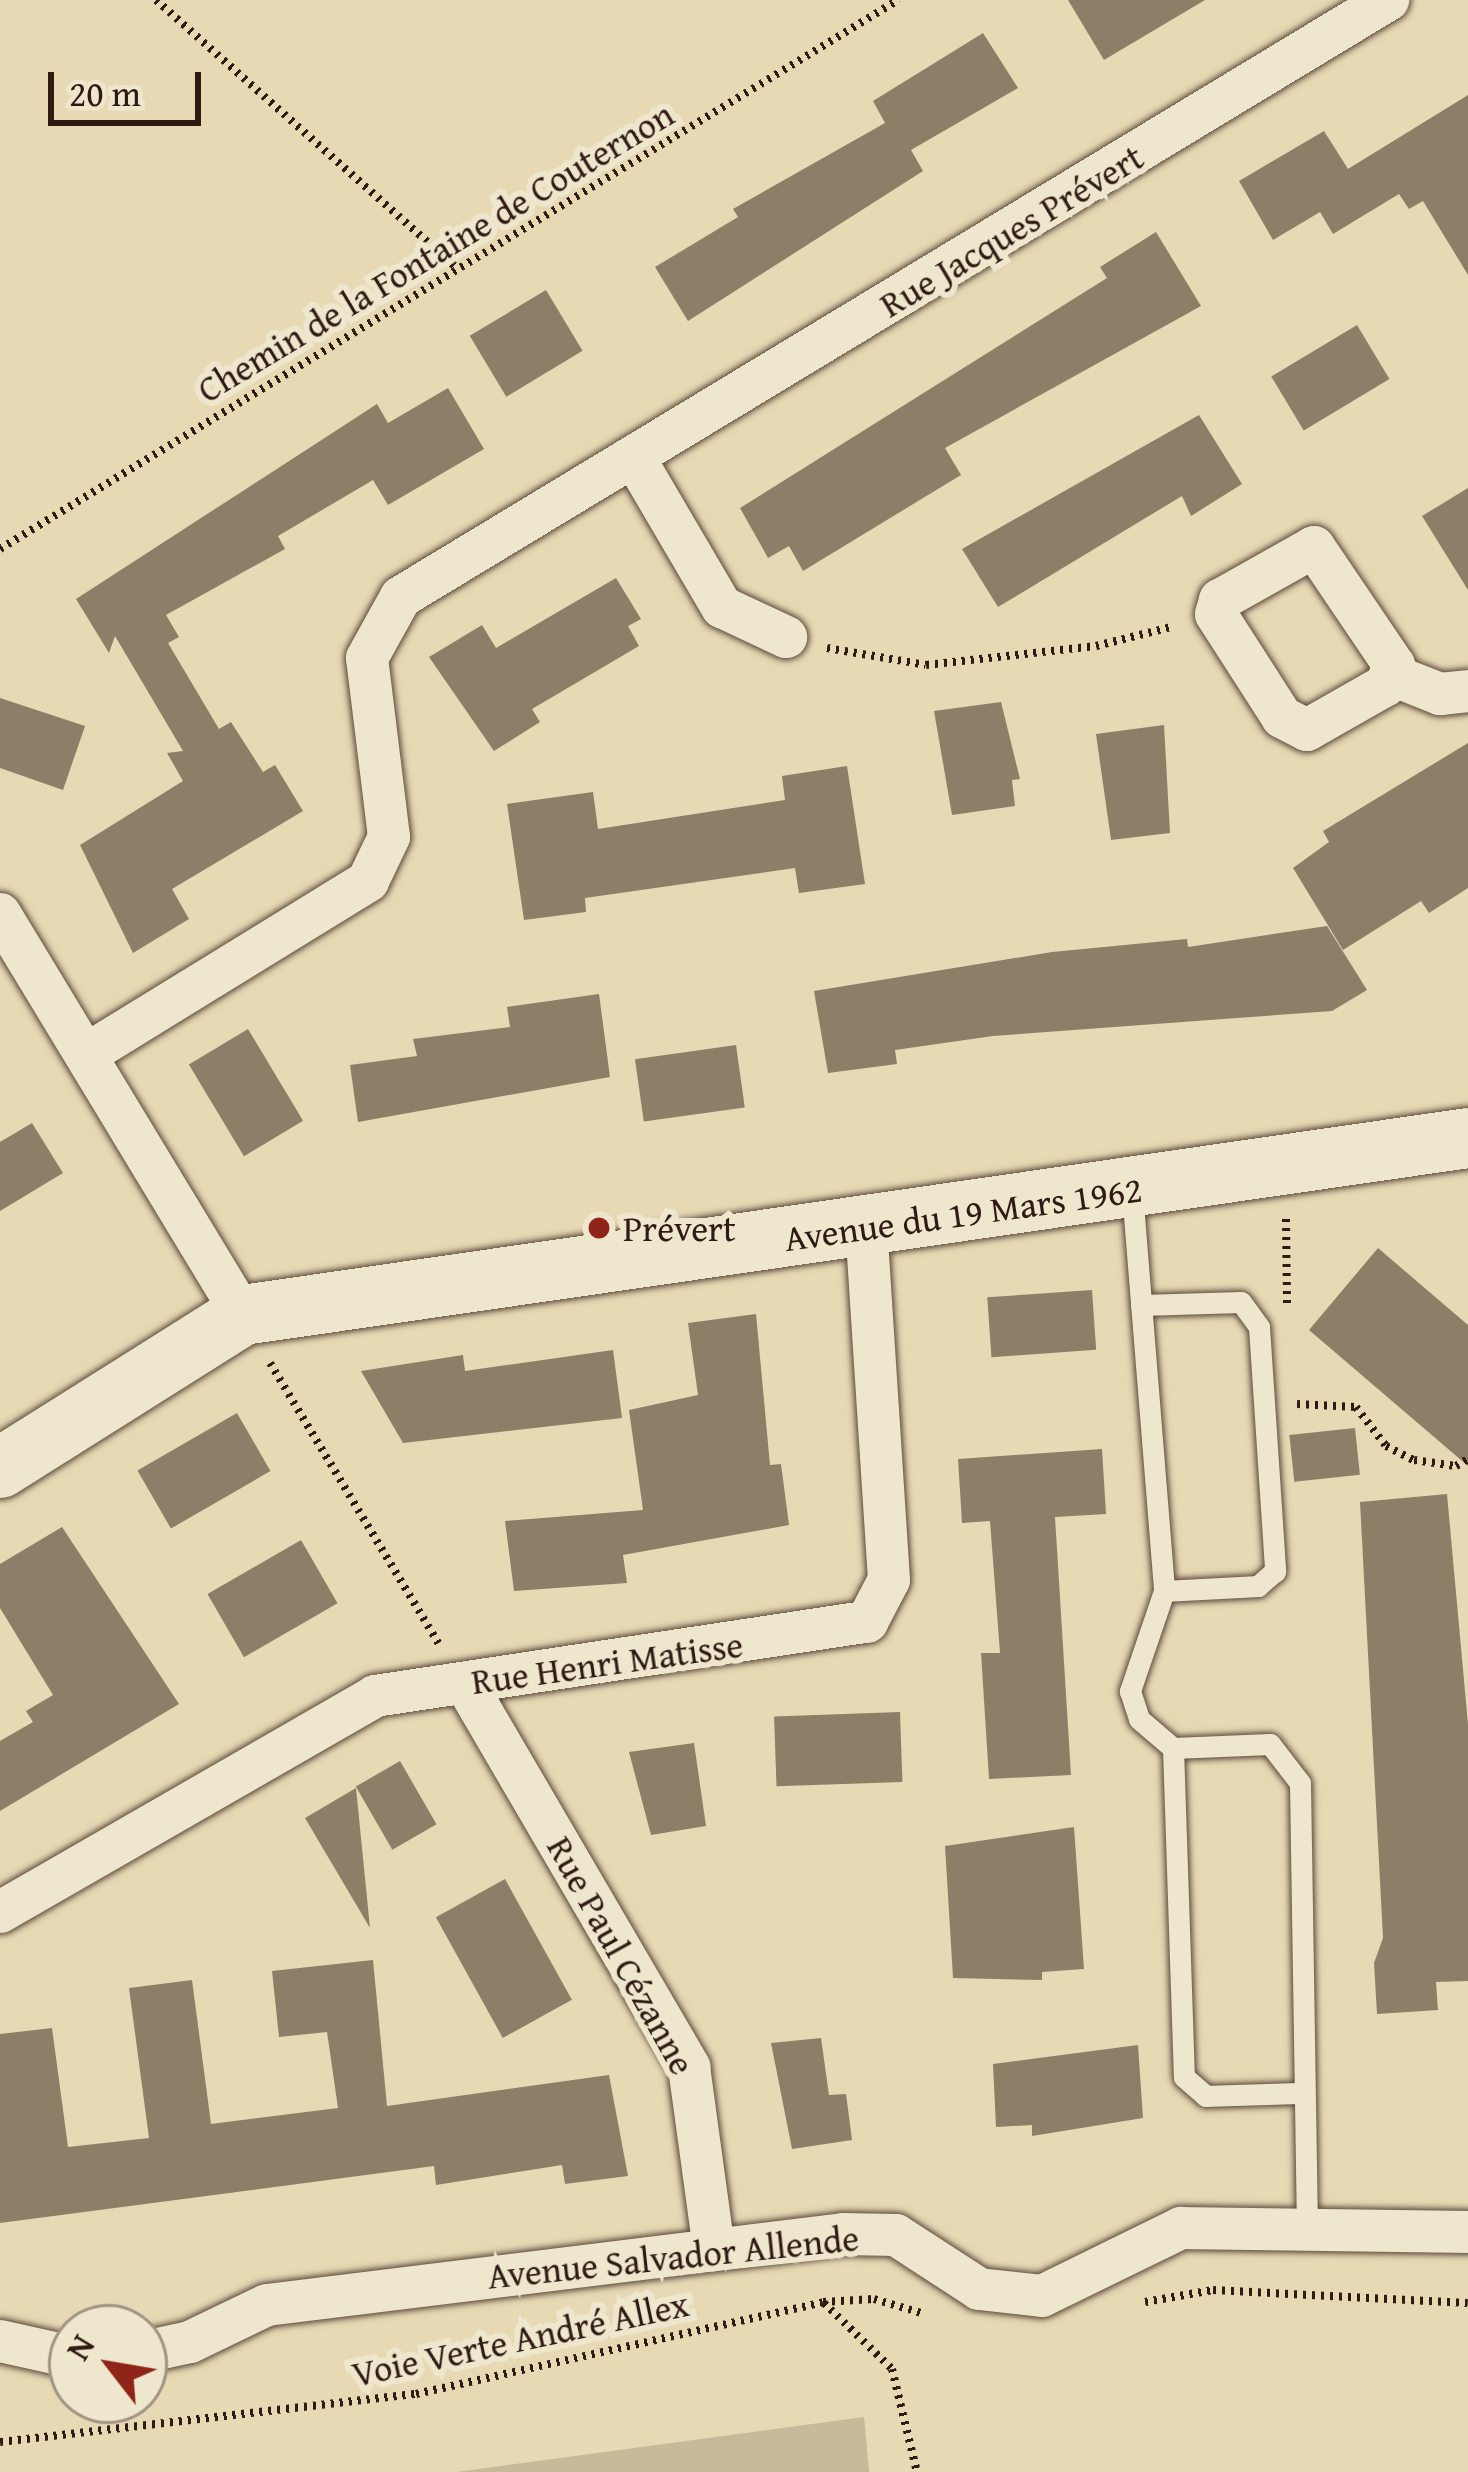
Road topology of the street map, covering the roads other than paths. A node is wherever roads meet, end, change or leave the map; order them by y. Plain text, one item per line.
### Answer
1 (1388, 0) edge
2 (634, 459) junction
3 (786, 637) road end
4 (1392, 675) junction
5 (1468, 691) edge
6 (0, 914) edge
7 (87, 1054) junction
8 (1468, 1138) edge
9 (1132, 1189) junction
10 (866, 1226) junction
11 (1141, 1305) junction
12 (243, 1315) junction
13 (0, 1468) edge
14 (1164, 1591) junction
15 (465, 1683) junction
16 (1173, 1748) junction
17 (0, 1912) edge
18 (1304, 2093) junction
19 (1307, 2230) junction
20 (1468, 2232) edge
21 (714, 2248) junction
22 (0, 2341) edge
23 (168, 2347) edge
24 (48, 2351) edge

1 - 2 street, Rue Jacques Prévert
2 - 3 street
2 - 7 street, Rue Jacques Prévert
4 - 4 street
4 - 5 street
6 - 7 street
7 - 12 street
8 - 9 street, Avenue du 19 Mars 1962
9 - 10 street, Avenue du 19 Mars 1962
9 - 11 lane
10 - 12 street, Avenue du 19 Mars 1962
10 - 15 street, Rue Henri Matisse
11 - 14 lane
11 - 14 lane
12 - 13 street, Avenue du 19 Mars 1962
14 - 16 lane
15 - 17 street, Rue Henri Matisse
15 - 21 street, Rue Paul Cézanne
16 - 18 lane
16 - 18 lane
18 - 19 lane
19 - 20 street, Avenue Salvador Allende
19 - 21 street, Avenue Salvador Allende
21 - 23 street, Avenue Salvador Allende
22 - 24 street

